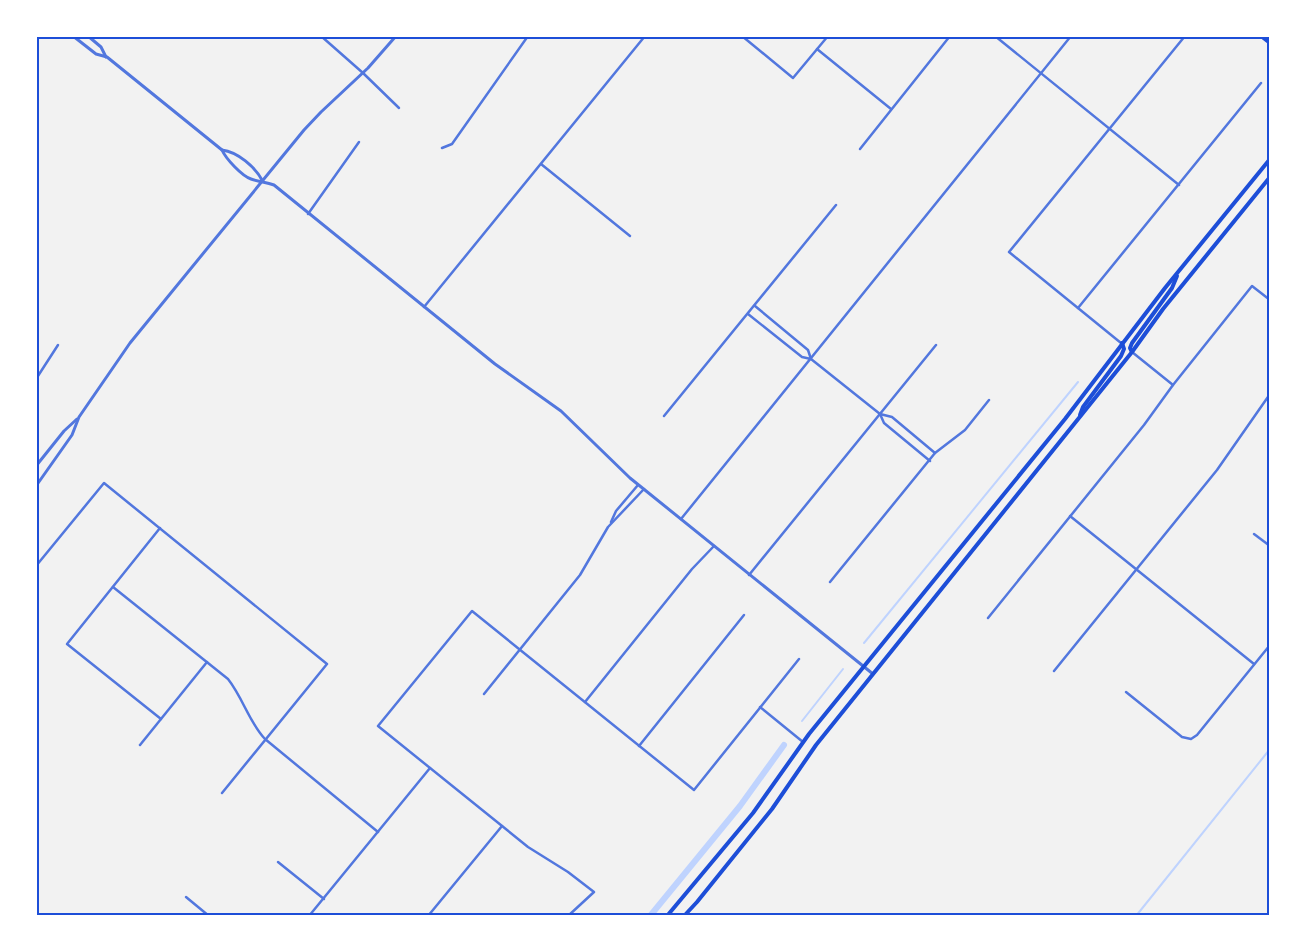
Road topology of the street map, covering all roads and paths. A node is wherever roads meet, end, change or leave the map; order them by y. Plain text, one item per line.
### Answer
1 (73, 36) edge
2 (88, 36) edge
3 (321, 36) edge
4 (396, 36) edge
5 (528, 36) edge
6 (645, 36) edge
7 (742, 36) edge
8 (828, 36) edge
9 (950, 36) edge
10 (995, 36) edge
11 (1071, 36) edge
12 (1185, 36) edge
13 (1261, 36) edge
14 (1270, 43) edge
15 (817, 49) junction
16 (107, 57) junction
17 (363, 73) junction
18 (1041, 73) junction
19 (1261, 83) dead end
20 (399, 108) dead end
21 (891, 110) junction
22 (1110, 129) junction
23 (359, 142) dead end
24 (442, 148) dead end
25 (860, 149) dead end
26 (222, 150) junction
27 (1270, 159) edge
28 (541, 164) junction
29 (1270, 177) edge
30 (263, 181) junction
31 (1179, 184) junction
32 (836, 205) dead end
33 (308, 214) junction
34 (630, 236) dead end
35 (1178, 272) junction
36 (1270, 300) edge
37 (755, 306) junction
38 (424, 307) junction
39 (1078, 308) junction
40 (748, 314) junction
41 (1122, 344) junction
42 (58, 345) dead end
43 (936, 345) dead end
44 (1132, 352) junction
45 (812, 359) junction
46 (36, 379) edge
47 (1174, 385) junction
48 (1270, 394) edge
49 (989, 400) dead end
50 (880, 414) junction
51 (664, 416) dead end
52 (79, 417) junction
53 (1079, 418) junction
54 (935, 453) junction
55 (930, 461) junction
56 (36, 466) edge
57 (638, 485) junction
58 (36, 486) edge
59 (644, 489) junction
60 (1070, 516) junction
61 (681, 519) junction
62 (611, 523) junction
63 (160, 528) junction
64 (1254, 534) dead end
65 (714, 546) junction
66 (1270, 546) edge
67 (36, 566) edge
68 (1136, 570) junction
69 (750, 575) junction
70 (830, 582) dead end
71 (113, 587) junction
72 (744, 615) dead end
73 (988, 618) dead end
74 (1270, 645) edge
75 (520, 650) junction
76 (799, 659) dead end
77 (207, 662) junction
78 (1254, 664) junction
79 (864, 666) junction
80 (1054, 671) dead end
81 (873, 674) junction
82 (1126, 692) dead end
83 (484, 694) dead end
84 (585, 702) junction
85 (760, 707) junction
86 (160, 719) junction
87 (265, 739) junction
88 (803, 742) junction
89 (140, 745) dead end
90 (639, 746) junction
91 (430, 768) junction
92 (222, 793) dead end
93 (502, 826) junction
94 (378, 832) junction
95 (278, 862) dead end
96 (186, 896) dead end
97 (324, 899) junction
98 (209, 916) edge
99 (309, 916) edge
100 (428, 916) edge
101 (568, 916) edge
102 (667, 916) edge
103 (684, 916) edge

1 - 16 street
2 - 16 street
3 - 17 street
4 - 17 street
5 - 24 street
6 - 28 street
7 - 15 street
8 - 15 street
9 - 21 street
10 - 18 street
11 - 18 street
12 - 22 street
13 - 14 main road
15 - 21 street
16 - 26 street
17 - 20 street
17 - 30 street
18 - 22 street
18 - 45 street
19 - 31 street
21 - 25 street
22 - 31 street
22 - 39 street
23 - 33 street
26 - 30 street
26 - 30 street
27 - 35 main road
28 - 34 street
28 - 38 street
29 - 44 main road
30 - 33 street
30 - 52 street
31 - 39 street
32 - 37 street
33 - 38 street
35 - 41 main road
35 - 44 main road
36 - 47 street
37 - 40 street
37 - 45 street
38 - 57 street
39 - 41 street
40 - 45 street
40 - 51 street
41 - 53 main road
41 - 79 main road
42 - 46 street
43 - 50 street
44 - 47 street
44 - 53 main road
45 - 50 street
45 - 61 street
47 - 60 street
48 - 68 street
49 - 54 street
50 - 54 street
50 - 55 street
50 - 69 street
52 - 56 street
52 - 58 street
53 - 81 main road
54 - 55 street
55 - 70 street
57 - 59 street
57 - 62 street
59 - 61 street
59 - 62 street
60 - 68 street
60 - 73 street
61 - 65 street
62 - 75 street
63 - 67 street
63 - 71 street
63 - 87 street
64 - 66 street
65 - 69 street
65 - 84 street
68 - 78 street
68 - 80 street
69 - 79 street
71 - 77 street
71 - 86 street
72 - 90 street
74 - 78 street
75 - 83 street
75 - 84 street
75 - 91 street
76 - 85 street
77 - 86 street
77 - 87 street
78 - 82 street
79 - 81 street
79 - 88 main road
81 - 103 main road
84 - 90 street
85 - 88 street
85 - 90 street
86 - 89 street
87 - 92 street
87 - 94 street
88 - 102 main road
91 - 93 street
91 - 94 street
93 - 100 street
93 - 101 street
94 - 97 street
95 - 97 street
96 - 98 street
97 - 99 street

